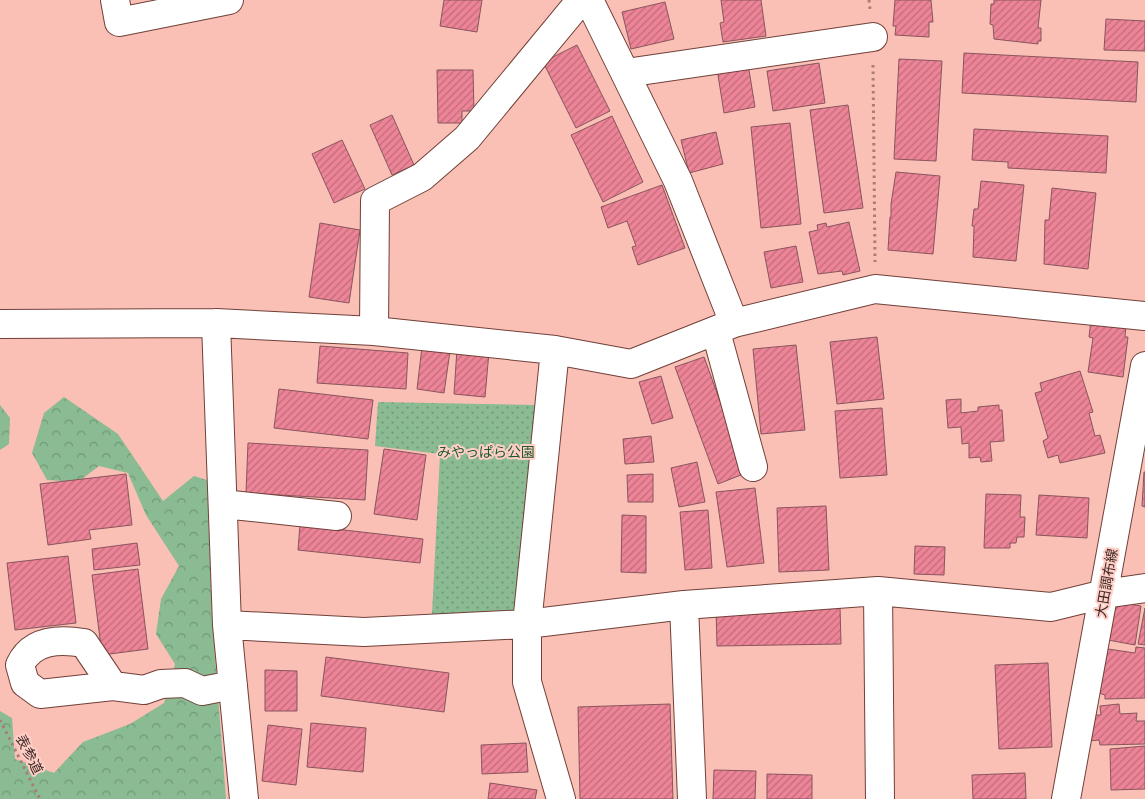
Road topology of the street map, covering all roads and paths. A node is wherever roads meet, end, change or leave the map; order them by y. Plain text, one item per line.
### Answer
1 (115, 0) edge
2 (229, 0) edge
3 (581, 0) edge
4 (589, 0) edge
5 (869, 0) edge
6 (873, 37) junction
7 (626, 73) junction
8 (875, 288) junction
9 (1145, 316) edge
10 (216, 323) junction
11 (0, 324) edge
12 (725, 328) junction
13 (374, 331) junction
14 (555, 350) junction
15 (1145, 366) edge
16 (1142, 397) edge
17 (753, 467) dead end
18 (223, 504) junction
19 (337, 516) dead end
20 (1145, 588) edge
21 (878, 591) junction
22 (1104, 594) junction
23 (684, 605) junction
24 (527, 624) junction
25 (228, 625) junction
26 (233, 685) junction
27 (113, 686) dead end
28 (0, 720) edge
29 (40, 799) edge
30 (244, 799) edge
31 (561, 799) edge
32 (692, 799) edge
33 (880, 799) edge
34 (1066, 799) edge

1 - 2 street
3 - 13 street
4 - 7 street
5 - 6 path
6 - 7 street
6 - 8 path
7 - 12 street
8 - 9 street
8 - 12 street
10 - 11 street
10 - 13 street
10 - 18 street
12 - 14 street
12 - 17 street
13 - 14 street
14 - 24 street
15 - 16 street, 大田調布線
16 - 22 street, 大田調布線
18 - 19 street
18 - 25 street
20 - 22 street
21 - 22 street
21 - 23 street
21 - 33 street
22 - 34 street, 大田調布線
23 - 24 street
23 - 32 street
24 - 25 street
24 - 31 street
25 - 26 street
26 - 27 street
26 - 30 street
28 - 29 path, 表参道

